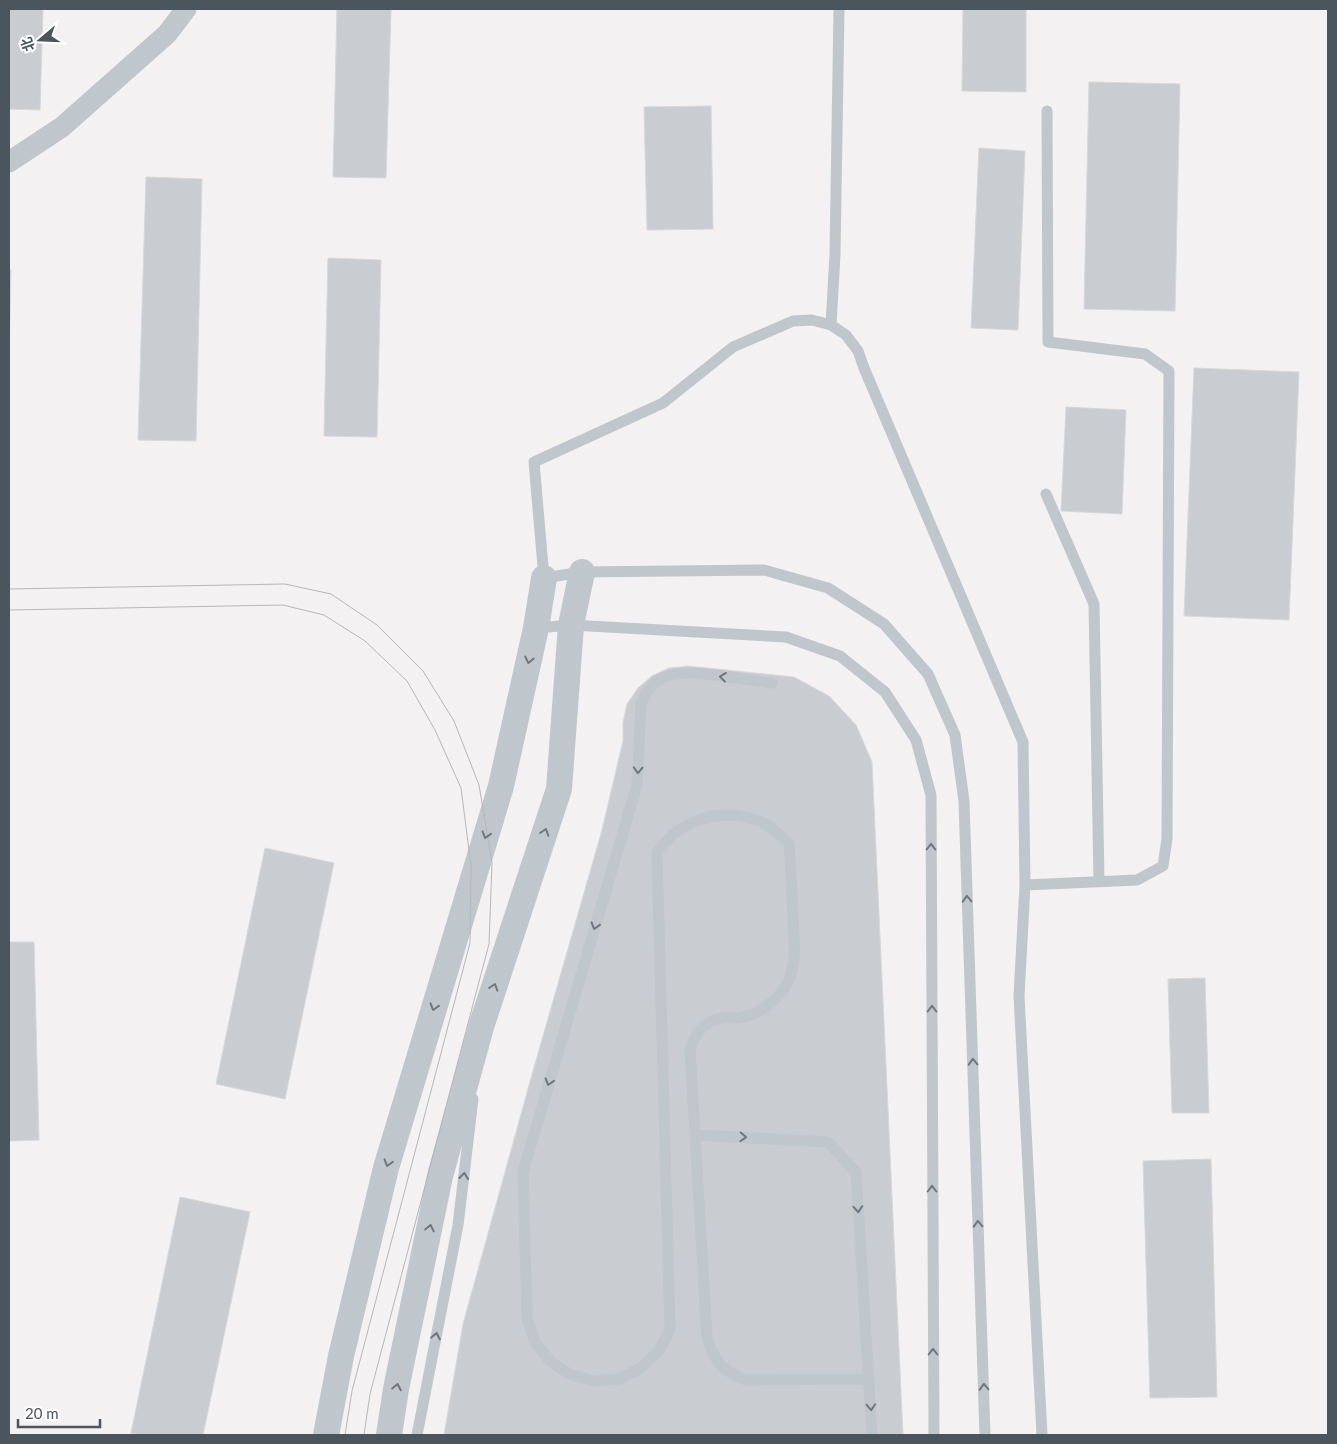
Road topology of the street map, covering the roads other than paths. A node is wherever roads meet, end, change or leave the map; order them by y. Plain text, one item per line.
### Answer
1 (186, 9) edge
2 (839, 9) edge
3 (1047, 111) dead end
4 (9, 162) edge
5 (831, 325) junction
6 (1046, 494) dead end
7 (582, 572) junction
8 (544, 578) junction
9 (571, 626) junction
10 (536, 628) junction
11 (772, 683) dead end
12 (1100, 881) junction
13 (1025, 885) junction
14 (481, 1027) junction
15 (695, 1135) junction
16 (869, 1378) junction
17 (326, 1435) edge
18 (389, 1435) edge
19 (417, 1435) edge
20 (872, 1435) edge
21 (934, 1435) edge
22 (985, 1435) edge
23 (1042, 1435) edge

1 - 4 street
2 - 5 lane
3 - 12 lane
5 - 8 lane
5 - 13 lane
6 - 12 lane
7 - 8 lane
7 - 9 street
22 -> 7 lane
8 - 10 street
9 - 10 lane
14 -> 9 street
21 -> 9 lane
10 -> 17 street
11 -> 15 lane
12 - 13 lane
13 - 23 lane
18 -> 14 street
19 -> 14 lane
15 -> 16 lane
15 - 16 lane
16 -> 20 lane

